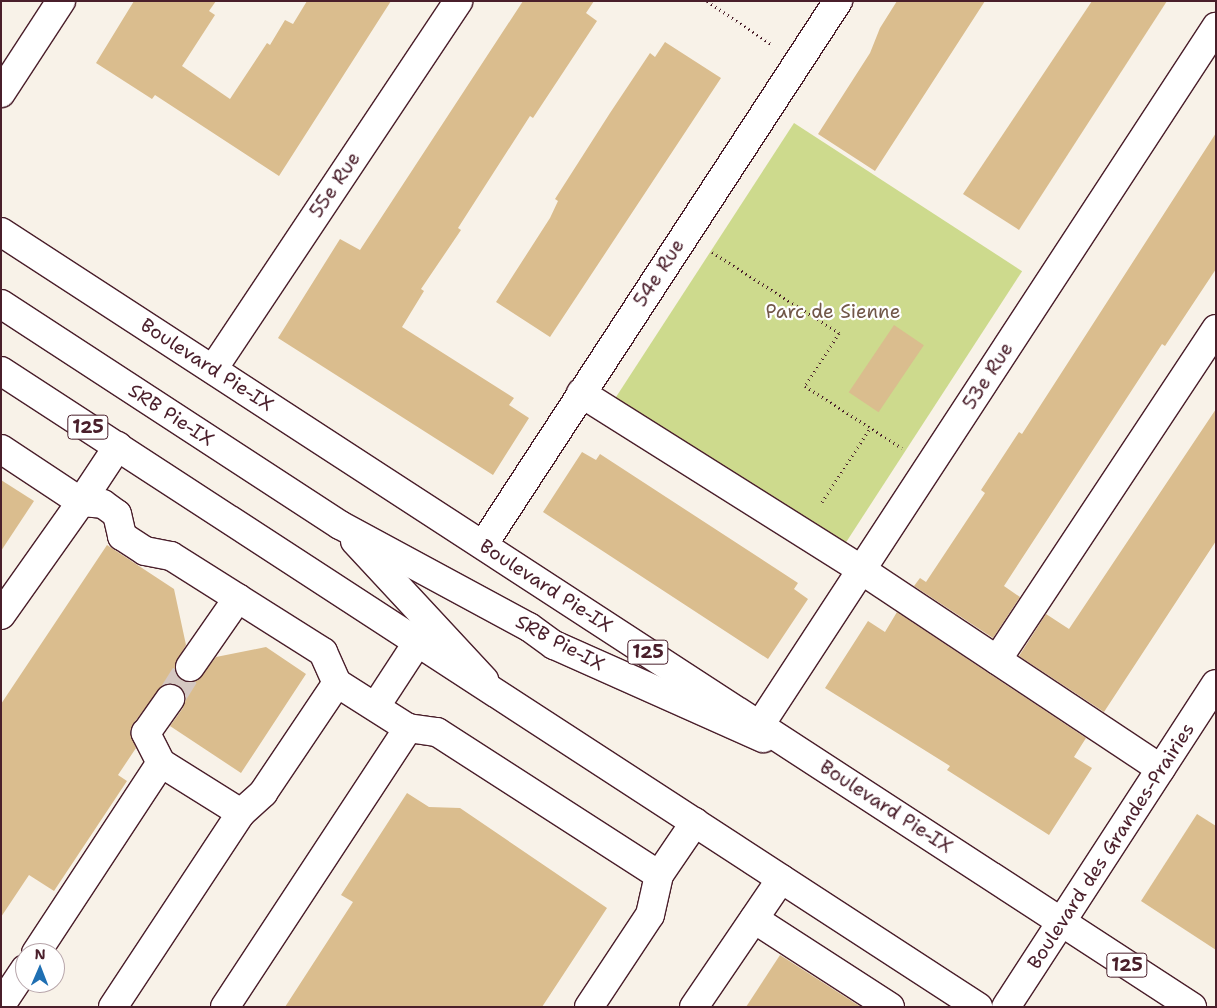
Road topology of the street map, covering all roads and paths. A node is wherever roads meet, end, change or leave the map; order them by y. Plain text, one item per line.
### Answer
1 (62, 1) edge
2 (458, 1) edge
3 (707, 1) edge
4 (838, 1) edge
5 (1216, 27) edge
6 (797, 63) junction
7 (1, 93) edge
8 (1, 232) edge
9 (684, 234) junction
10 (1, 304) edge
11 (1216, 330) edge
12 (213, 369) junction
13 (1, 371) edge
14 (581, 393) junction
15 (870, 428) junction
16 (118, 446) junction
17 (1, 449) edge
18 (929, 466) junction
19 (81, 502) junction
20 (822, 502) dead end
21 (340, 525) junction
22 (483, 545) junction
23 (860, 569) junction
24 (238, 598) junction
25 (1, 615) edge
26 (419, 640) junction
27 (997, 660) junction
28 (190, 667) tunnel mouth
29 (337, 683) junction
30 (1216, 684) edge
31 (490, 687) junction
32 (170, 699) tunnel mouth
33 (376, 706) junction
34 (760, 725) junction
35 (408, 728) junction
36 (813, 760) junction
37 (161, 763) junction
38 (1161, 769) junction
39 (241, 813) junction
40 (695, 822) junction
41 (659, 875) junction
42 (781, 878) junction
43 (754, 919) junction
44 (1062, 923) junction
45 (43, 943) edge
46 (15, 984) edge
47 (1, 1005) edge
48 (113, 1007) edge
49 (225, 1007) edge
50 (589, 1007) edge
51 (694, 1007) edge
52 (890, 1007) edge
53 (978, 1007) edge
54 (1006, 1007) edge
55 (1192, 1007) edge

1 - 7 main road
2 - 12 main road, 55e Rue
3 - 6 path
4 - 6 main road, 54e Rue
5 - 18 main road, 53e Rue
6 - 9 main road, 54e Rue
8 - 12 main road, Boulevard Pie-IX / 125
9 - 14 main road, 54e Rue
9 - 15 path
10 - 21 main road, SRB Pie-IX
11 - 27 main road
12 - 22 main road, Boulevard Pie-IX / 125
13 - 16 main road, 125
14 - 22 main road, 54e Rue
14 - 23 main road
15 - 18 path
15 - 20 path
16 - 19 main road
16 - 26 main road, 125
17 - 19 main road
18 - 23 main road, 53e Rue
19 - 24 main road
19 - 25 main road
21 - 31 main road, SRB Pie-IX
21 - 36 main road, SRB Pie-IX
22 - 34 main road, Boulevard Pie-IX / 125
23 - 27 main road
23 - 34 main road, 53e Rue
24 - 28 main road
24 - 29 main road
26 - 31 main road, 125
26 - 33 main road
27 - 38 main road
29 - 33 main road
29 - 39 main road
30 - 38 main road, Boulevard des Grandes-Prairies
31 - 40 main road, 125
32 - 37 main road
33 - 35 main road
34 - 36 main road, Boulevard Pie-IX / 125
35 - 41 main road
35 - 49 main road
36 - 44 main road, Boulevard Pie-IX / 125
37 - 39 main road
37 - 45 main road
38 - 44 main road, Boulevard des Grandes-Prairies
39 - 48 main road
40 - 41 main road
40 - 42 main road, 125
41 - 50 main road
42 - 43 main road
42 - 53 main road, 125
43 - 51 main road
43 - 52 main road
44 - 54 main road, Boulevard des Grandes-Prairies
44 - 55 main road, Boulevard Pie-IX / 125
46 - 47 main road

